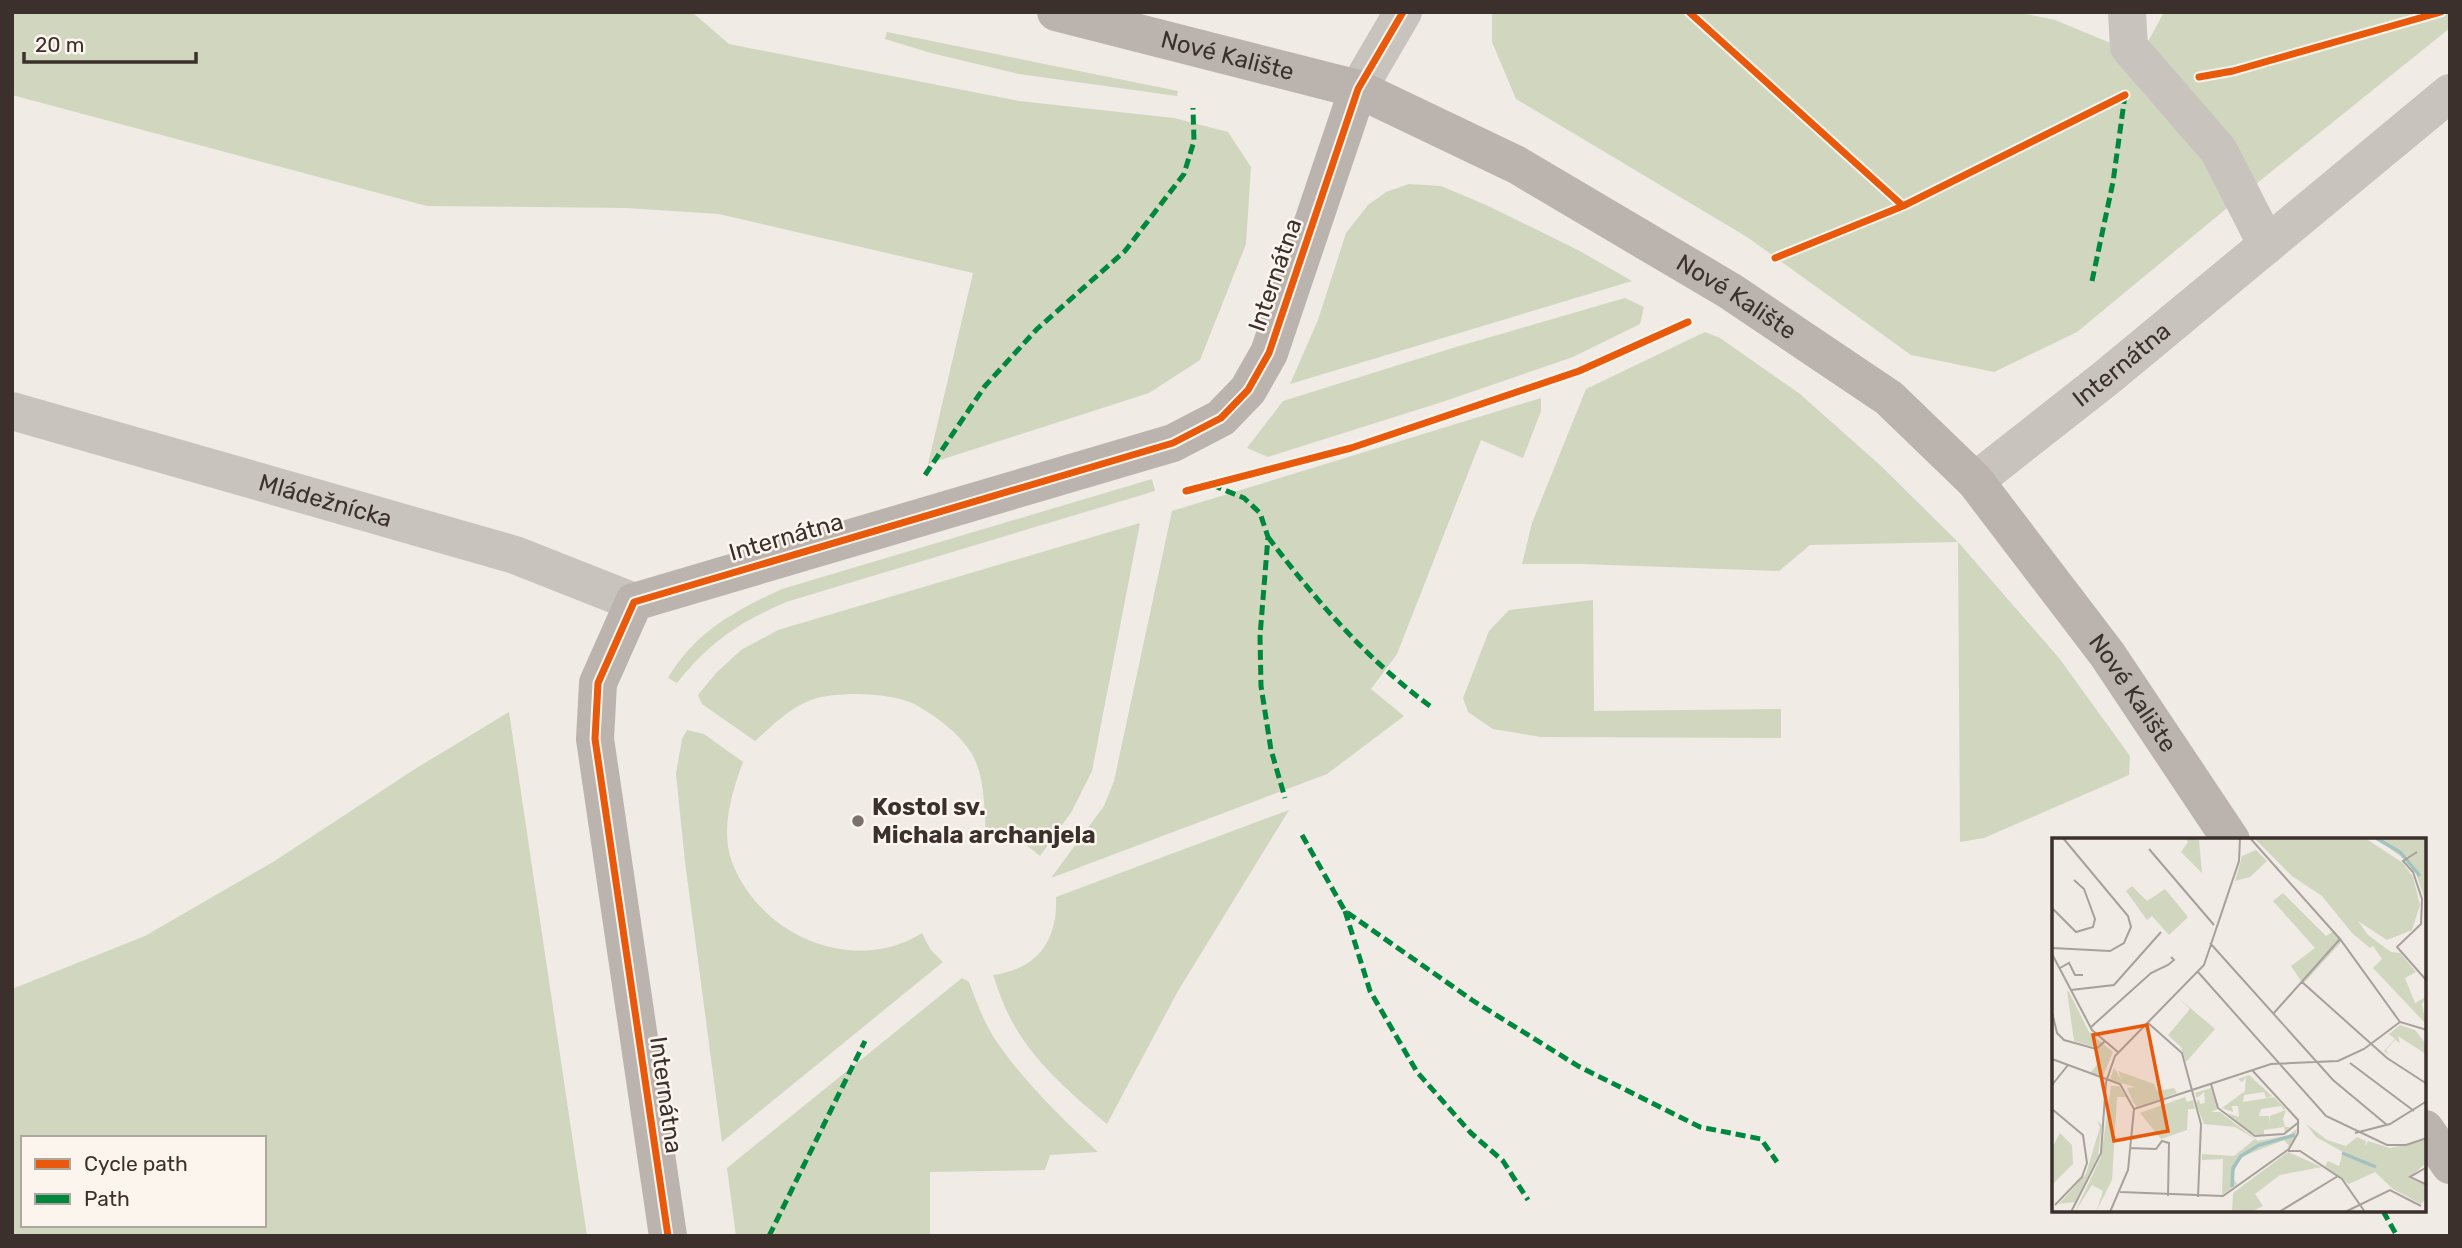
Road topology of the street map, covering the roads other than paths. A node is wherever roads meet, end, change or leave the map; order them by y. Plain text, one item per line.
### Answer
1 (1056, 12) edge
2 (1404, 12) edge
3 (2127, 12) edge
4 (1358, 89) junction
5 (2450, 93) edge
6 (2267, 245) junction
7 (12, 411) edge
8 (1975, 481) junction
9 (634, 602) junction
10 (2230, 838) edge
11 (2427, 1132) edge
12 (2450, 1165) edge
13 (667, 1236) edge

1 - 4 street, Nové Kalište
2 - 4 street
3 - 6 street
4 - 8 street, Nové Kalište
4 - 9 street, Internátna
5 - 6 street, Internátna
6 - 8 street, Internátna
7 - 9 street, Mládežnícka
8 - 10 street, Nové Kalište
9 - 13 street, Internátna
11 - 12 street

